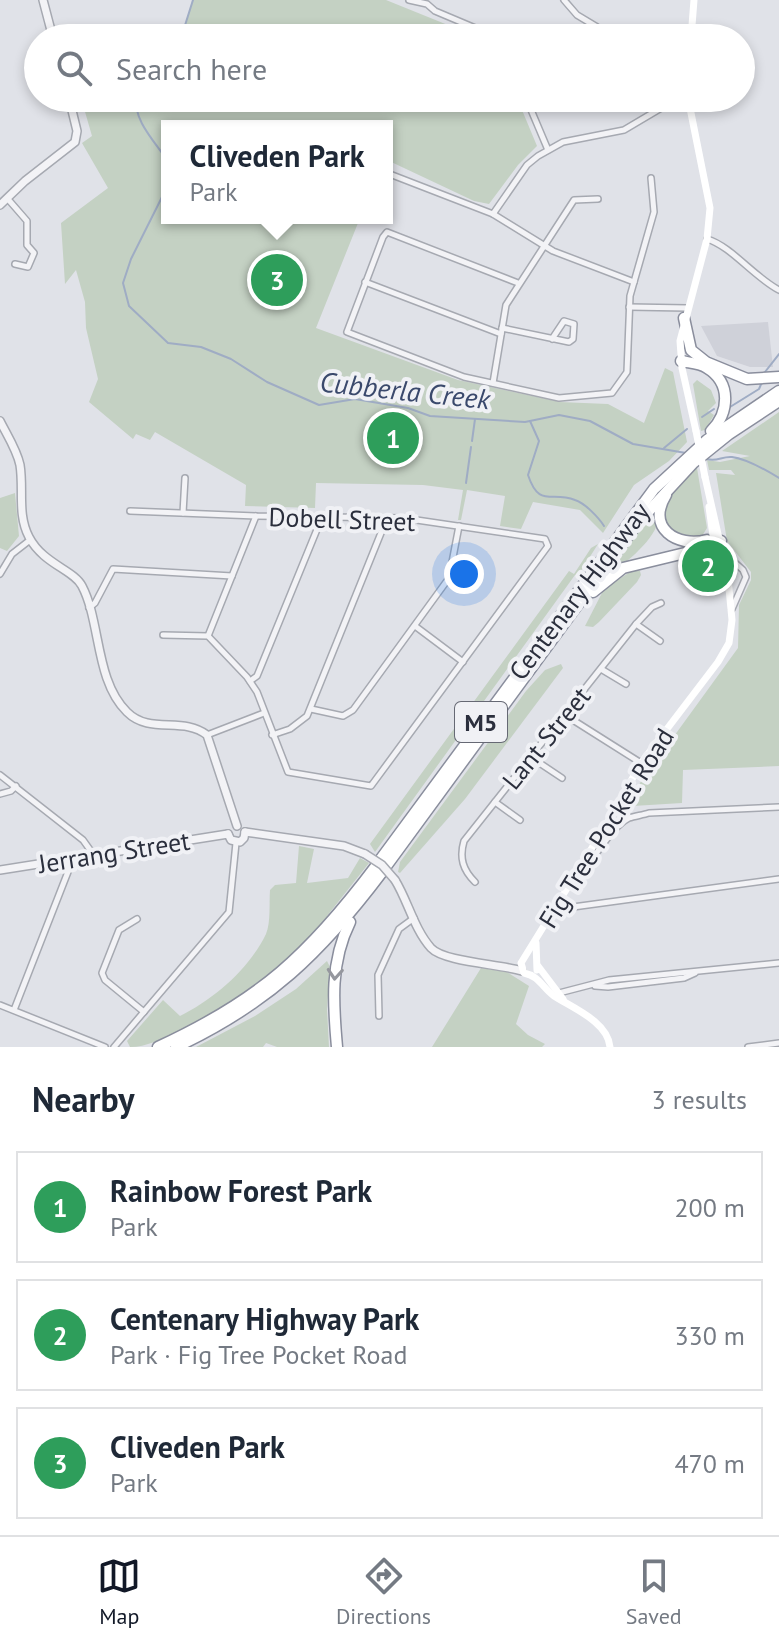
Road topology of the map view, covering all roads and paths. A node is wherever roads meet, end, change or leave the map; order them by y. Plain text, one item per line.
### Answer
1 (43, 0) edge
2 (409, 0) edge
3 (564, 0) edge
4 (694, 0) edge
5 (428, 2) edge
6 (49, 24) edge
7 (466, 24) edge
8 (592, 24) edge
9 (692, 24) edge
10 (72, 112) edge
11 (532, 112) edge
12 (654, 112) edge
13 (691, 112) edge
14 (548, 150) junction
15 (393, 175) edge
16 (651, 178) dead end
17 (598, 199) dead end
18 (3, 202) edge
19 (493, 214) junction
20 (707, 239) junction
21 (545, 247) junction
22 (15, 264) dead end
23 (365, 282) junction
24 (634, 282) junction
25 (518, 283) junction
26 (779, 290) edge
27 (629, 307) junction
28 (686, 313) junction
29 (501, 331) junction
30 (552, 339) junction
31 (681, 361) junction
32 (706, 362) junction
33 (779, 377) edge
34 (493, 383) junction
35 (779, 391) edge
36 (779, 401) edge
37 (1, 423) edge
38 (707, 440) junction
39 (693, 457) junction
40 (185, 478) dead end
41 (669, 486) junction
42 (708, 492) junction
43 (130, 511) dead end
44 (183, 513) junction
45 (256, 516) junction
46 (318, 518) junction
47 (384, 518) junction
48 (459, 526) junction
49 (30, 540) junction
50 (715, 541) junction
51 (700, 549) junction
52 (719, 566) junction
53 (0, 574) edge
54 (232, 576) junction
55 (741, 589) junction
56 (728, 590) junction
57 (661, 603) dead end
58 (89, 608) junction
59 (731, 612) junction
60 (636, 624) junction
61 (415, 626) junction
62 (560, 629) junction
63 (163, 635) dead end
64 (208, 636) junction
65 (660, 641) dead end
66 (463, 662) junction
67 (601, 669) junction
68 (250, 681) junction
69 (626, 684) dead end
70 (311, 709) junction
71 (264, 713) junction
72 (565, 715) junction
73 (207, 735) junction
74 (272, 735) junction
75 (532, 758) junction
76 (641, 763) junction
77 (0, 775) edge
78 (562, 778) dead end
79 (16, 786) junction
80 (0, 794) edge
81 (495, 802) junction
82 (779, 807) edge
83 (520, 820) dead end
84 (237, 826) junction
85 (245, 832) junction
86 (228, 834) junction
87 (236, 843) junction
88 (93, 854) junction
89 (73, 858) junction
90 (381, 866) junction
91 (0, 870) edge
92 (573, 879) junction
93 (779, 879) edge
94 (475, 882) dead end
95 (560, 900) junction
96 (348, 910) junction
97 (415, 918) junction
98 (137, 919) dead end
99 (536, 941) junction
100 (523, 959) junction
101 (779, 963) edge
102 (538, 964) junction
103 (503, 965) junction
104 (522, 971) junction
105 (533, 974) junction
106 (559, 996) junction
107 (0, 1005) edge
108 (14, 1010) junction
109 (144, 1012) junction
110 (379, 1016) dead end
111 (779, 1043) edge
112 (105, 1047) edge
113 (114, 1047) edge
114 (158, 1047) edge
115 (176, 1047) edge
116 (337, 1047) edge
117 (610, 1047) edge
118 (748, 1047) edge

1 - 6 street
2 - 5 street
3 - 8 street
4 - 9 main road
5 - 7 street
10 - 18 street
11 - 14 street
12 - 14 street
13 - 20 main road, Fig Tree Pocket Road
14 - 19 street
15 - 19 street
16 - 24 street
17 - 21 street
18 - 22 street
19 - 21 street
20 - 26 street
20 - 28 main road, Fig Tree Pocket Road
21 - 24 street
21 - 25 street
23 - 25 street
23 - 29 street
23 - 34 street
24 - 27 street
25 - 29 street
27 - 28 street
27 - 34 street
28 - 31 main road, Fig Tree Pocket Road
28 - 32 highway
29 - 30 street
29 - 34 street
30 - 30 street
31 - 32 highway
31 - 38 highway
31 - 42 main road, Fig Tree Pocket Road, bridge
32 - 33 highway
35 - 38 highway, Centenary Highway / M5
36 - 39 highway, Centenary Highway / M5
37 - 49 street
38 - 39 highway, Centenary Highway / M5
39 - 41 highway, Centenary Highway / M5
39 - 90 highway, Centenary Highway / M5
40 - 44 street
41 - 50 highway
41 - 62 highway, Centenary Highway / M5
42 - 50 main road, Fig Tree Pocket Road
42 - 50 main road, Fig Tree Pocket Road
43 - 44 street, Dobell Street
44 - 45 street, Dobell Street
45 - 46 street, Dobell Street
45 - 54 street
46 - 47 street, Dobell Street
46 - 68 street
47 - 48 street, Dobell Street
47 - 70 street
48 - 61 street
48 - 66 street, Dobell Street
49 - 53 street
49 - 58 street
50 - 51 highway
50 - 52 main road, Fig Tree Pocket Road
50 - 55 street
50 - 56 main road, Fig Tree Pocket Road
51 - 52 highway
51 - 62 highway
52 - 56 main road, Fig Tree Pocket Road
54 - 58 street
54 - 64 street
55 - 56 street
55 - 59 street
56 - 59 main road, Fig Tree Pocket Road
57 - 60 street, Lant Street
58 - 73 street
59 - 76 main road, Fig Tree Pocket Road
60 - 65 street
60 - 67 street, Lant Street
61 - 66 street
61 - 70 street
62 - 90 highway, Centenary Highway / M5
63 - 64 street
64 - 68 street
66 - 74 street
67 - 69 street
67 - 72 street, Lant Street
68 - 71 street
70 - 74 street
71 - 73 street
71 - 74 street
72 - 75 street, Lant Street
72 - 76 street
73 - 84 street
75 - 78 street
75 - 81 street, Lant Street
76 - 92 main road, Fig Tree Pocket Road
77 - 79 street
79 - 80 street
79 - 88 street
81 - 83 street
81 - 94 street, Lant Street
82 - 92 street
84 - 85 street
84 - 86 street
85 - 87 street
85 - 97 street, bridge
86 - 87 street
86 - 88 street, Jerrang Street
87 - 109 street
88 - 89 street, Jerrang Street
89 - 91 street, Jerrang Street
89 - 108 street
90 - 96 highway, Centenary Highway / M5
92 - 95 main road, Fig Tree Pocket Road
93 - 95 street
95 - 99 main road, Fig Tree Pocket Road
96 - 114 highway, M5
96 - 115 highway, M5
96 -> 116 highway
97 - 103 street
97 - 110 street
98 - 109 street
99 - 100 main road, Fig Tree Pocket Road
99 - 102 main road, Fig Tree Pocket Road
100 - 102 main road
100 - 103 street
100 - 104 main road
101 - 106 street
102 - 105 main road
102 - 106 main road, Fig Tree Pocket Road
103 - 104 street
104 - 105 main road
105 - 106 main road, Fig Tree Pocket Road
106 - 117 main road, Fig Tree Pocket Road
107 - 108 street
108 - 112 street
109 - 113 street
111 - 118 street

